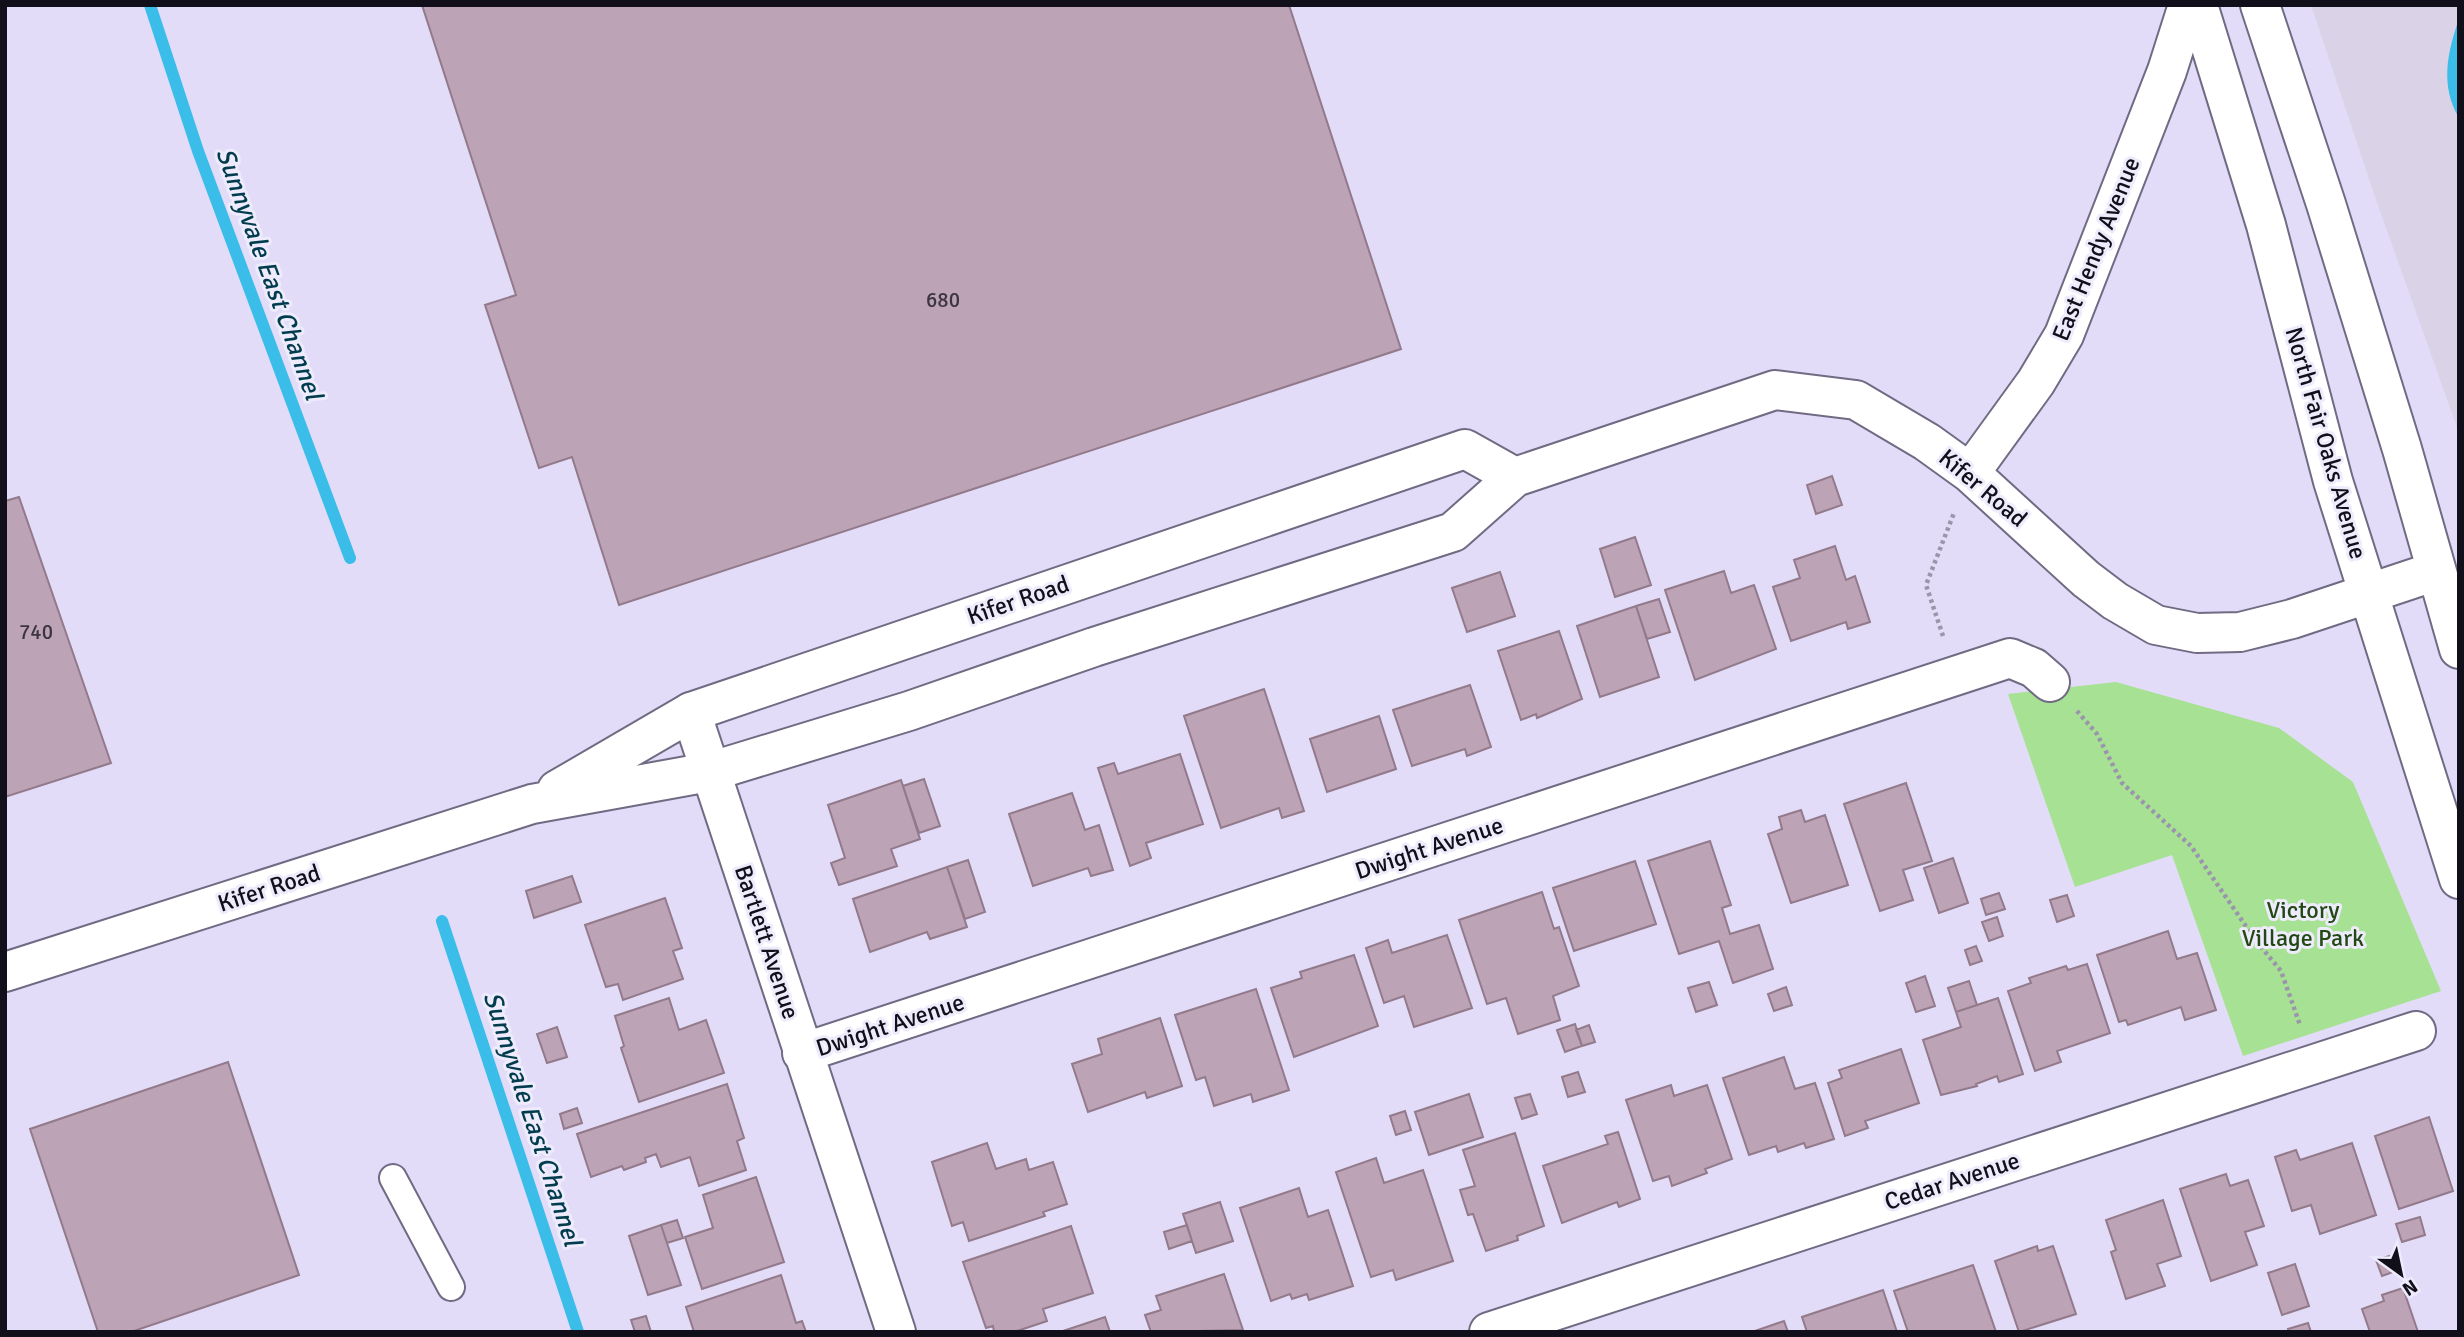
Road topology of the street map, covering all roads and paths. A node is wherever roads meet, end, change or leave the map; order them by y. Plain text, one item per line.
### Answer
1 (2188, 5) edge
2 (2197, 5) edge
3 (2260, 5) edge
4 (1969, 473) junction
5 (1515, 477) junction
6 (2435, 571) junction
7 (2369, 592) junction
8 (2459, 649) edge
9 (1956, 676) junction
10 (2050, 682) joint
11 (691, 712) junction
12 (709, 772) junction
13 (532, 804) junction
14 (2459, 879) edge
15 (5, 972) edge
16 (2416, 1031) dead end
17 (802, 1053) junction
18 (2314, 1064) junction
19 (393, 1178) dead end
20 (451, 1287) dead end
21 (897, 1332) edge
22 (1489, 1332) edge

1 - 4 main road, East Hendy Avenue
2 - 7 main road, North Fair Oaks Avenue
3 - 6 main road
4 - 5 main road, Kifer Road
4 - 7 main road, Kifer Road
4 - 9 path
5 - 11 main road, Kifer Road
5 - 12 main road, Kifer Road
6 - 7 main road, Kifer Road
6 - 8 main road
7 - 14 main road, North Fair Oaks Avenue
9 - 10 main road, Dwight Avenue
9 - 17 main road, Dwight Avenue
10 - 18 path
11 - 12 main road, Bartlett Avenue
11 - 13 main road, Kifer Road
12 - 13 main road, Kifer Road
12 - 17 main road, Bartlett Avenue
13 - 15 main road, Kifer Road
16 - 18 main road, Cedar Avenue
17 - 21 main road, Bartlett Avenue
18 - 22 main road, Cedar Avenue
19 - 20 lane

